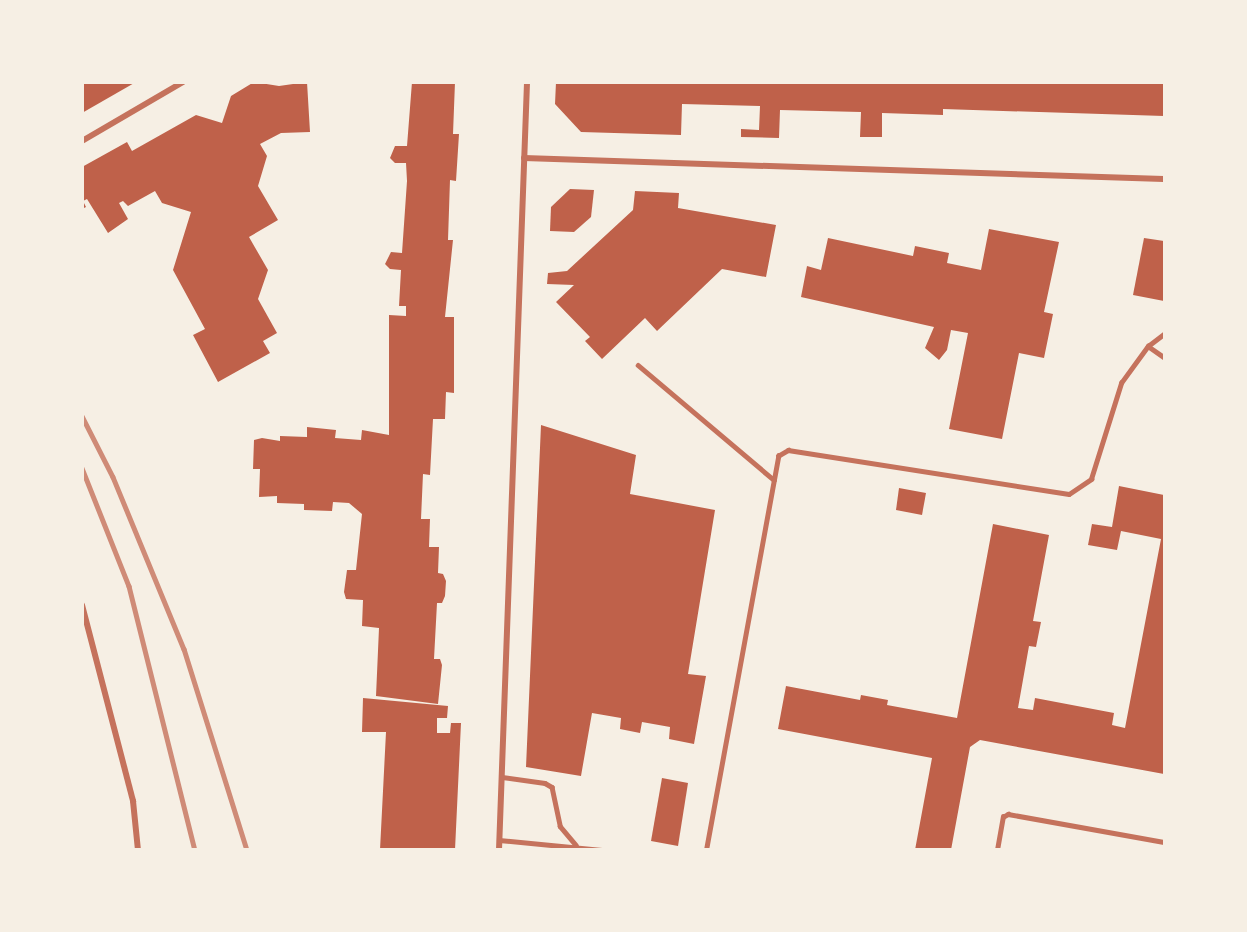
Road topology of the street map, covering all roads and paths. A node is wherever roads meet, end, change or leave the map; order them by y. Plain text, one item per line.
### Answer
1 (183, 82) edge
2 (527, 82) edge
3 (82, 141) edge
4 (524, 158) junction
5 (1164, 179) edge
6 (1164, 334) edge
7 (1148, 346) junction
8 (1164, 357) edge
9 (638, 365) dead end
10 (774, 480) junction
11 (82, 605) edge
12 (502, 777) junction
13 (499, 840) junction
14 (1164, 842) edge
15 (576, 845) junction
16 (138, 849) edge
17 (499, 849) edge
18 (602, 849) edge
19 (706, 849) edge
20 (997, 849) edge

1 - 3 street
2 - 4 street
4 - 5 street
4 - 12 street
6 - 7 lane
7 - 8 lane
7 - 10 lane
9 - 10 lane
10 - 19 lane
11 - 16 street
12 - 13 street
12 - 15 lane
13 - 15 lane
13 - 17 street
14 - 20 lane
15 - 18 lane

